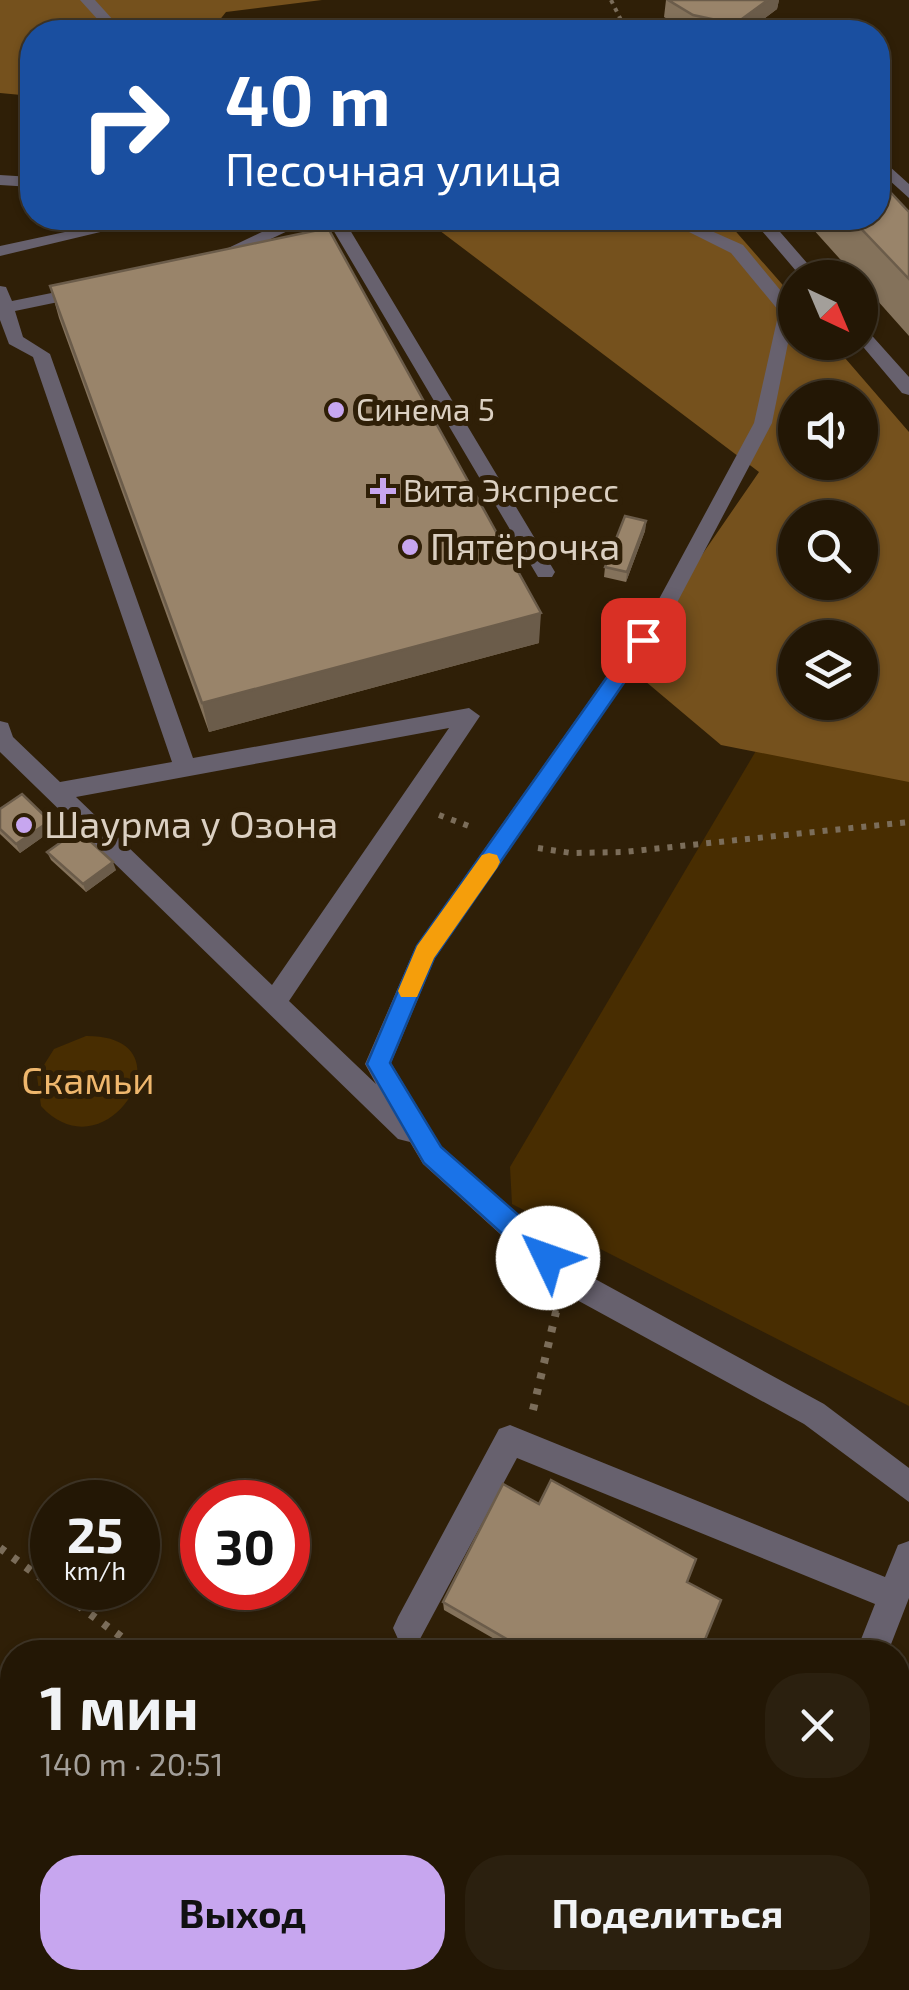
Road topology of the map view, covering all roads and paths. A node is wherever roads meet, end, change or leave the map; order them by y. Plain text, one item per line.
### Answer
1 (88, 0) edge
2 (106, 20) edge
3 (890, 174) edge
4 (909, 193) edge
5 (95, 230) edge
6 (272, 230) edge
7 (343, 230) edge
8 (695, 230) edge
9 (770, 230) edge
10 (0, 251) edge
11 (792, 254) junction
12 (792, 260) edge
13 (797, 260) edge
14 (197, 267) edge
15 (101, 288) edge
16 (3, 299) edge
17 (778, 299) edge
18 (878, 354) edge
19 (778, 356) edge
20 (909, 389) edge
21 (545, 572) dead end
22 (0, 729) edge
23 (185, 768) junction
24 (56, 792) junction
25 (410, 804) junction
26 (909, 822) edge
27 (504, 840) junction
28 (274, 1003) junction
29 (432, 1155) junction
30 (560, 1296) dead end
31 (524, 1446) junction
32 (909, 1487) edge
33 (0, 1548) edge
34 (909, 1556) edge
35 (894, 1596) junction
36 (409, 1628) dead end
37 (126, 1640) edge
38 (877, 1640) edge

1 - 2 street
3 - 4 street
5 - 10 street
6 - 14 street
7 - 21 street
8 - 17 street
9 - 11 street
11 - 12 street
11 - 13 street
15 - 16 street
16 - 23 street
18 - 20 street
19 - 27 street
22 - 24 street
23 - 24 street
23 - 25 street
24 - 28 street
25 - 27 path
25 - 28 street
26 - 27 path
27 - 29 street
28 - 29 street
29 - 32 street
30 - 31 path
31 - 35 street
31 - 36 street
33 - 37 path
34 - 35 street
35 - 38 street

